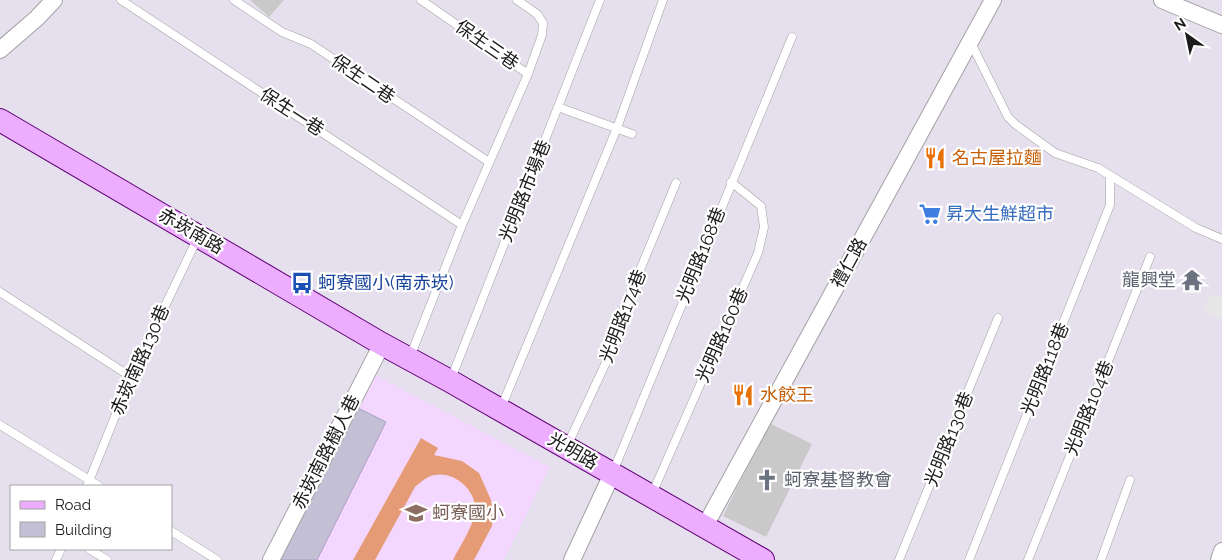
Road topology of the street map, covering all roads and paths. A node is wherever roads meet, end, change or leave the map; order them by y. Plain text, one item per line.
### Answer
1 (54, 0) edge
2 (121, 0) edge
3 (234, 0) edge
4 (421, 0) edge
5 (517, 0) edge
6 (600, 0) edge
7 (663, 0) edge
8 (993, 0) edge
9 (1162, 0) edge
10 (1222, 25) edge
11 (792, 37) dead end
12 (970, 41) junction
13 (0, 50) edge
14 (528, 74) junction
15 (558, 107) junction
16 (0, 120) edge
17 (617, 128) junction
18 (632, 134) dead end
19 (489, 162) junction
20 (1110, 176) junction
21 (731, 182) junction
22 (676, 183) dead end
23 (462, 225) junction
24 (198, 235) junction
25 (1222, 239) edge
26 (1150, 256) dead end
27 (0, 292) edge
28 (998, 318) dead end
29 (382, 344) junction
30 (409, 359) junction
31 (132, 377) junction
32 (450, 381) junction
33 (500, 409) junction
34 (0, 425) edge
35 (566, 448) junction
36 (612, 474) junction
37 (1130, 480) dead end
38 (88, 483) edge
39 (651, 496) junction
40 (705, 526) junction
41 (172, 532) edge
42 (91, 550) edge
43 (1222, 552) edge
44 (736, 553) edge
45 (107, 560) edge
46 (217, 560) edge
47 (270, 560) edge
48 (572, 560) edge
49 (763, 560) edge
50 (899, 560) edge
51 (969, 560) edge
52 (1028, 560) edge
53 (1101, 560) edge
54 (1219, 560) edge

1 - 13 street
2 - 23 lane, 保生一巷
3 - 19 lane, 保生二巷
4 - 14 lane, 保生三巷
5 - 14 lane
6 - 15 lane, 光明路市場巷
7 - 17 lane
8 - 12 street, 禮仁路
9 - 10 street
11 - 21 lane, 光明路168巷
12 - 20 lane
12 - 40 street, 禮仁路
14 - 19 lane
15 - 17 lane
15 - 32 lane, 光明路市場巷
16 - 24 street, 赤崁南路
17 - 18 lane
17 - 33 lane
19 - 23 lane
20 - 25 lane
20 - 51 lane, 光明路118巷
21 - 36 lane, 光明路168巷
21 - 39 lane, 光明路160巷
22 - 35 lane, 光明路174巷
23 - 30 lane
24 - 29 street, 赤崁南路
24 - 31 lane, 赤崁南路130巷
26 - 52 lane, 光明路104巷
27 - 31 lane
28 - 50 lane, 光明路130巷
29 - 30 street, 光明路
29 - 47 street, 赤崁南路樹人巷
30 - 32 street, 光明路
31 - 38 lane, 赤崁南路130巷
32 - 33 street, 光明路
33 - 35 street, 光明路
34 - 38 lane
35 - 36 street, 光明路
36 - 39 street, 光明路
36 - 48 street
37 - 53 lane
39 - 40 street, 光明路
40 - 44 street, 光明路
41 - 46 lane
42 - 45 lane
43 - 54 street
44 - 49 street, 光明路

